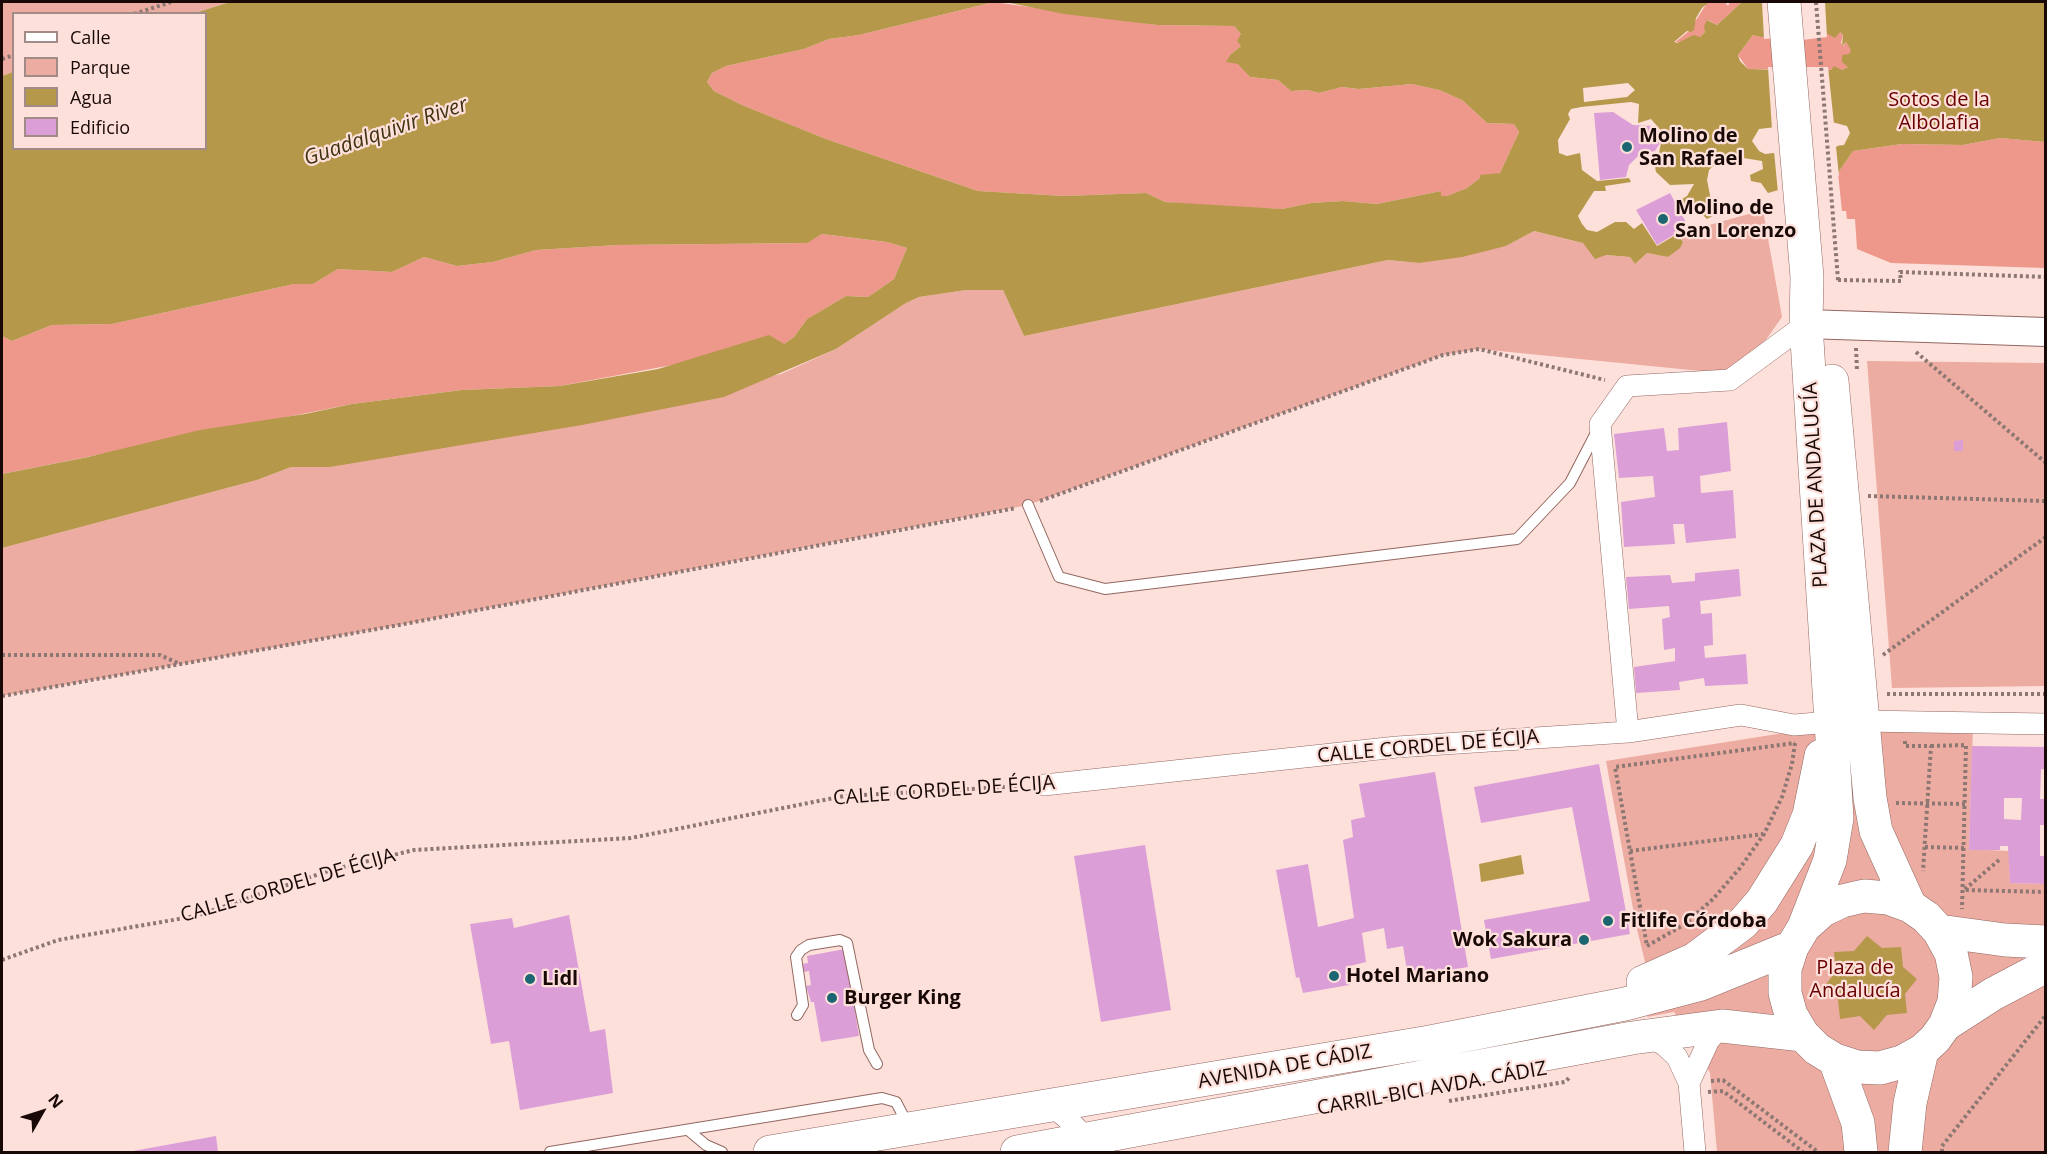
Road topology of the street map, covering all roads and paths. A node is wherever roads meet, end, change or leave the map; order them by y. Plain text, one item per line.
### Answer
1 (171, 2) edge
2 (1784, 2) edge
3 (1802, 2) edge
4 (1816, 2) edge
5 (140, 12) edge
6 (1830, 277) junction
7 (2046, 278) edge
8 (1817, 324) junction
9 (2046, 332) edge
10 (1911, 347) dead end
11 (1856, 348) dead end
12 (1858, 382) dead end
13 (1627, 386) junction
14 (1600, 424) junction
15 (2046, 463) edge
16 (1866, 485) dead end
17 (1867, 496) junction
18 (2046, 501) edge
19 (1028, 506) junction
20 (1868, 508) dead end
21 (2046, 537) edge
22 (1879, 645) dead end
23 (2, 654) edge
24 (181, 664) junction
25 (1885, 685) dead end
26 (2046, 694) edge
27 (2, 696) edge
28 (1830, 722) junction
29 (1863, 722) junction
30 (2046, 724) edge
31 (1629, 732) junction
32 (1795, 734) junction
33 (1803, 745) dead end
34 (1931, 746) junction
35 (1905, 747) dead end
36 (1044, 785) joint
37 (1871, 804) junction
38 (1928, 804) junction
39 (1965, 804) junction
40 (1764, 834) junction
41 (1925, 847) junction
42 (1964, 848) junction
43 (1630, 851) junction
44 (1999, 860) dead end
45 (1964, 890) junction
46 (2046, 892) edge
47 (1905, 897) junction
48 (1939, 931) junction
49 (1798, 937) junction
50 (2, 960) edge
51 (2043, 966) edge
52 (797, 1015) dead end
53 (2046, 1015) edge
54 (1945, 1025) junction
55 (1509, 1026) junction
56 (1722, 1026) junction
57 (1803, 1035) junction
58 (1647, 1036) junction
59 (1922, 1051) junction
60 (1835, 1060) junction
61 (876, 1065) dead end
62 (1571, 1074) dead end
63 (1689, 1088) junction
64 (1441, 1102) dead end
65 (1052, 1106) junction
66 (688, 1130) junction
67 (911, 1130) junction
68 (1093, 1147) edge
69 (550, 1152) edge
70 (722, 1152) edge
71 (770, 1152) edge
72 (1017, 1152) edge
73 (1695, 1152) edge
74 (1803, 1152) edge
75 (1818, 1152) edge
76 (1861, 1152) edge
77 (1905, 1152) edge
78 (1942, 1152) edge

1 - 5 path
2 - 6 main road
3 - 6 main road
4 - 6 path
6 - 7 path
6 - 8 main road
8 - 9 main road
8 - 13 street
8 - 28 main road, PLAZA DE ANDALUCÍA
8 - 29 main road, PLAZA DE ANDALUCÍA
10 - 15 path
11 - 12 path
13 - 14 street
13 - 19 path
14 - 19 lane
14 - 31 street
16 - 17 path
17 - 18 path
17 - 20 path
19 - 24 path
21 - 22 path
23 - 24 path
24 - 27 path
25 - 26 path
28 - 32 street, CALLE CORDEL DE ÉCIJA
28 - 49 main road, PLAZA DE ANDALUCÍA
28 - 55 main road
29 - 30 street
29 - 37 main road, PLAZA DE ANDALUCÍA
31 - 32 street, CALLE CORDEL DE ÉCIJA
31 - 36 street, CALLE CORDEL DE ÉCIJA
32 - 33 path
32 - 40 path
32 - 43 path
34 - 35 path
34 - 38 path
34 - 39 path
36 - 50 path, CALLE CORDEL DE ÉCIJA
37 - 38 path
37 - 47 main road, PLAZA DE ANDALUCÍA
38 - 39 path
38 - 41 path
39 - 42 path
40 - 43 path
40 - 43 path
41 - 42 path
41 - 47 path
42 - 45 path
44 - 45 path
45 - 46 path
47 - 48 main road, PLAZA DE ANDALUCÍA
47 - 49 main road, PLAZA DE ANDALUCÍA
48 - 51 main road
48 - 54 main road, PLAZA DE ANDALUCÍA
49 - 55 main road, AVENIDA DE CÁDIZ
49 - 57 main road, PLAZA DE ANDALUCÍA
51 - 54 main road
52 - 61 lane
53 - 78 path
54 - 59 main road, PLAZA DE ANDALUCÍA
55 - 65 main road, AVENIDA DE CÁDIZ
56 - 57 main road, AVENIDA DE CÁDIZ
56 - 58 main road, AVENIDA DE CÁDIZ
56 - 63 street
57 - 60 main road, PLAZA DE ANDALUCÍA
58 - 63 street
58 - 68 main road, AVENIDA DE CÁDIZ
59 - 60 main road, PLAZA DE ANDALUCÍA
59 - 77 main road
60 - 76 main road
62 - 64 path, CARRIL-BICI AVDA. CÁDIZ
63 - 73 street
63 - 74 path
63 - 75 path
65 - 67 main road, AVENIDA DE CÁDIZ
65 - 68 street
66 - 67 lane
66 - 69 lane
66 - 70 lane
67 - 71 main road, AVENIDA DE CÁDIZ
68 - 72 main road, AVENIDA DE CÁDIZ

